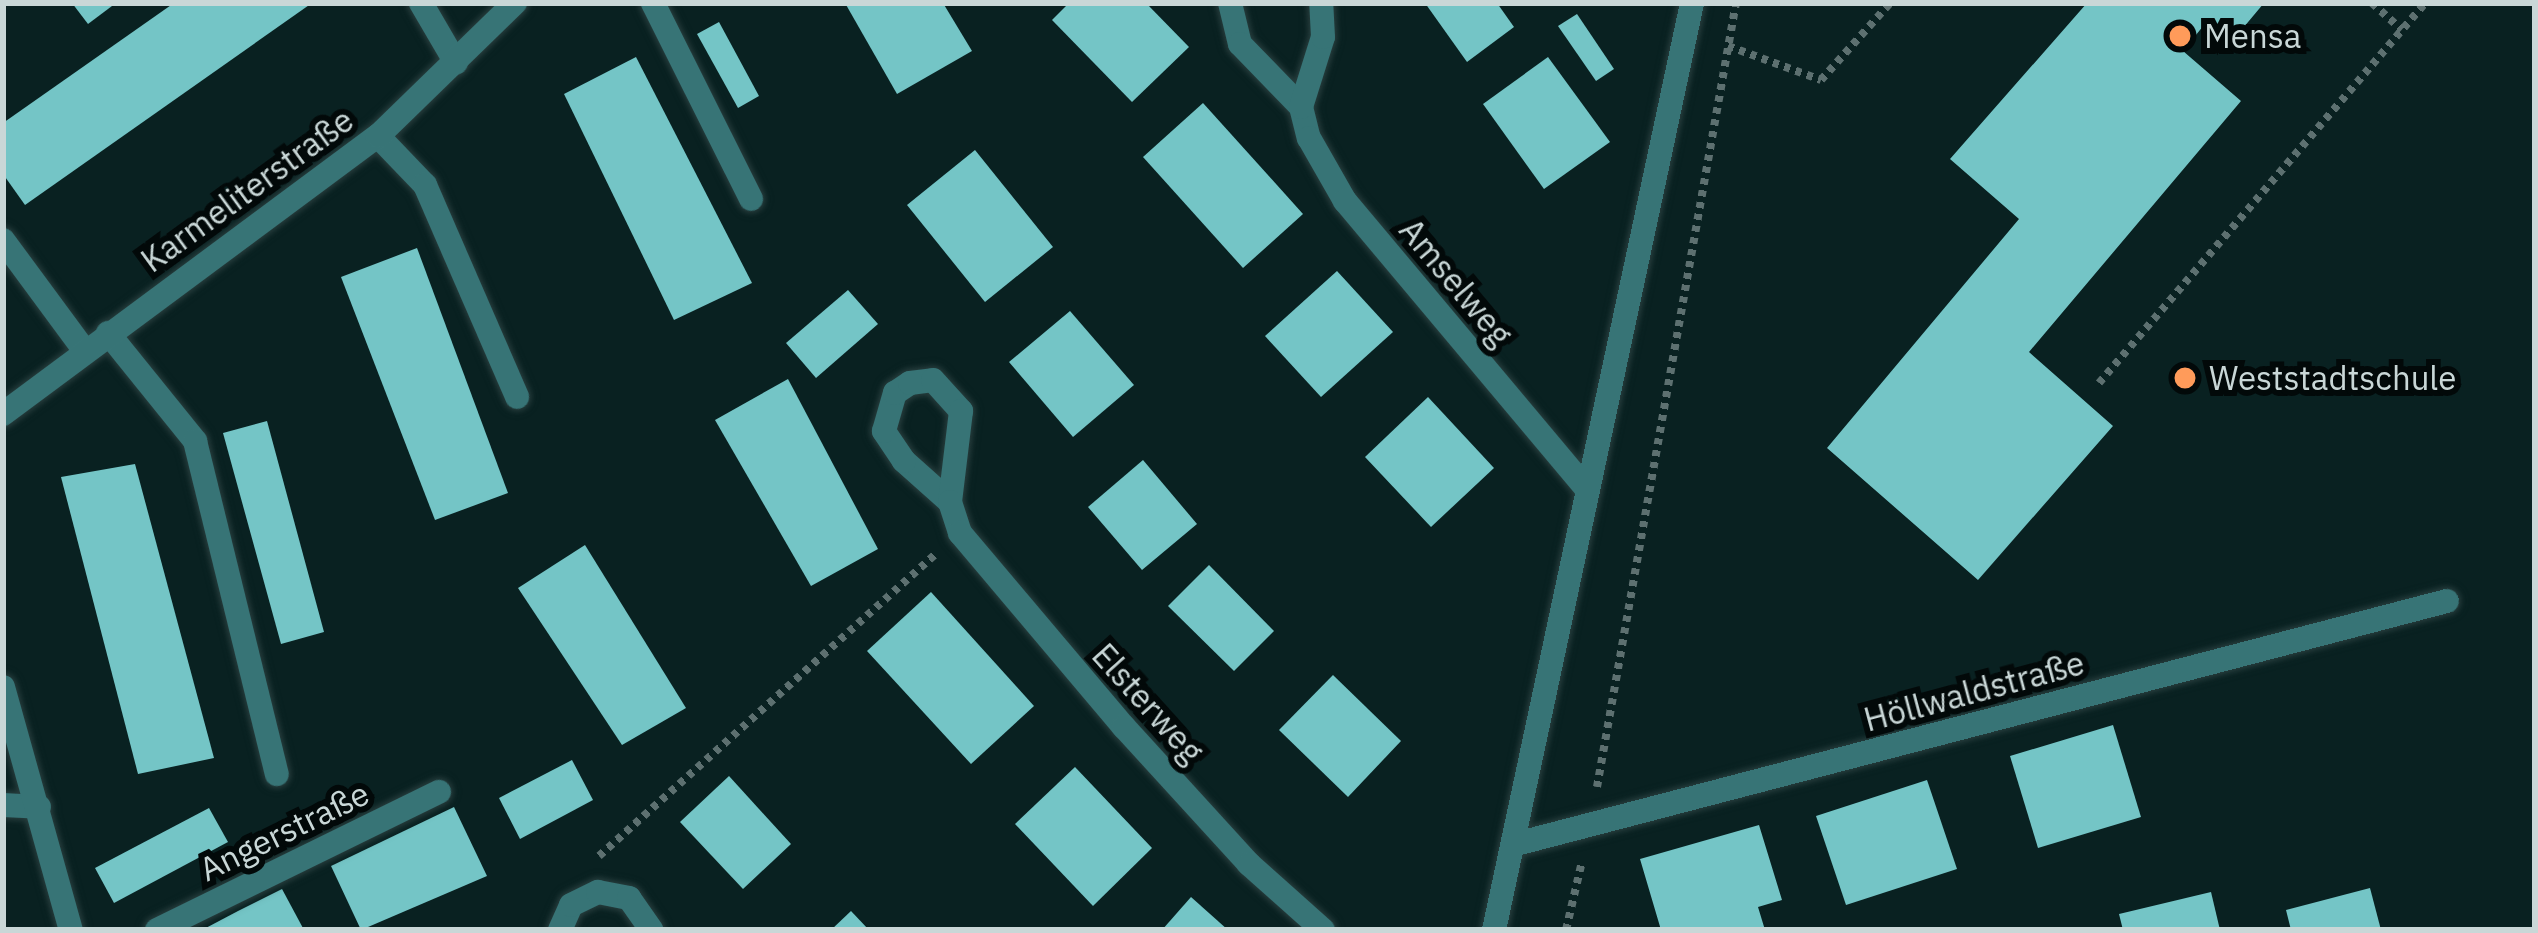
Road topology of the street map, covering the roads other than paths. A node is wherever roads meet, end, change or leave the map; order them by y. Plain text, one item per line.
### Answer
1 (422, 3) edge
2 (515, 3) edge
3 (653, 3) edge
4 (1230, 3) edge
5 (1321, 3) edge
6 (1692, 3) edge
7 (456, 63) junction
8 (1301, 106) junction
9 (378, 136) junction
10 (751, 199) dead end
11 (3, 240) edge
12 (108, 333) junction
13 (84, 350) junction
14 (517, 398) dead end
15 (3, 414) edge
16 (1584, 486) junction
17 (950, 502) junction
18 (2447, 601) dead end
19 (3, 687) edge
20 (277, 774) dead end
21 (439, 792) dead end
22 (3, 805) edge
23 (39, 807) junction
24 (1516, 844) junction
25 (71, 930) edge
26 (158, 930) edge
27 (560, 930) edge
28 (651, 930) edge
29 (1322, 930) edge
30 (1494, 930) edge

1 - 7 street
2 - 7 street, Karmeliterstraße
3 - 10 street
4 - 8 street, Amselweg
5 - 8 street
6 - 16 street
7 - 9 street, Karmeliterstraße
8 - 16 street, Amselweg
9 - 12 street, Karmeliterstraße
9 - 14 street
11 - 13 street
12 - 13 street, Karmeliterstraße
12 - 20 street
13 - 15 street, Karmeliterstraße
16 - 24 street
17 - 17 street, Elsterweg
17 - 29 street, Elsterweg
18 - 24 street, Höllwaldstraße
19 - 23 street
21 - 26 street, Angerstraße
22 - 23 street
23 - 25 street
24 - 30 street
27 - 28 street

